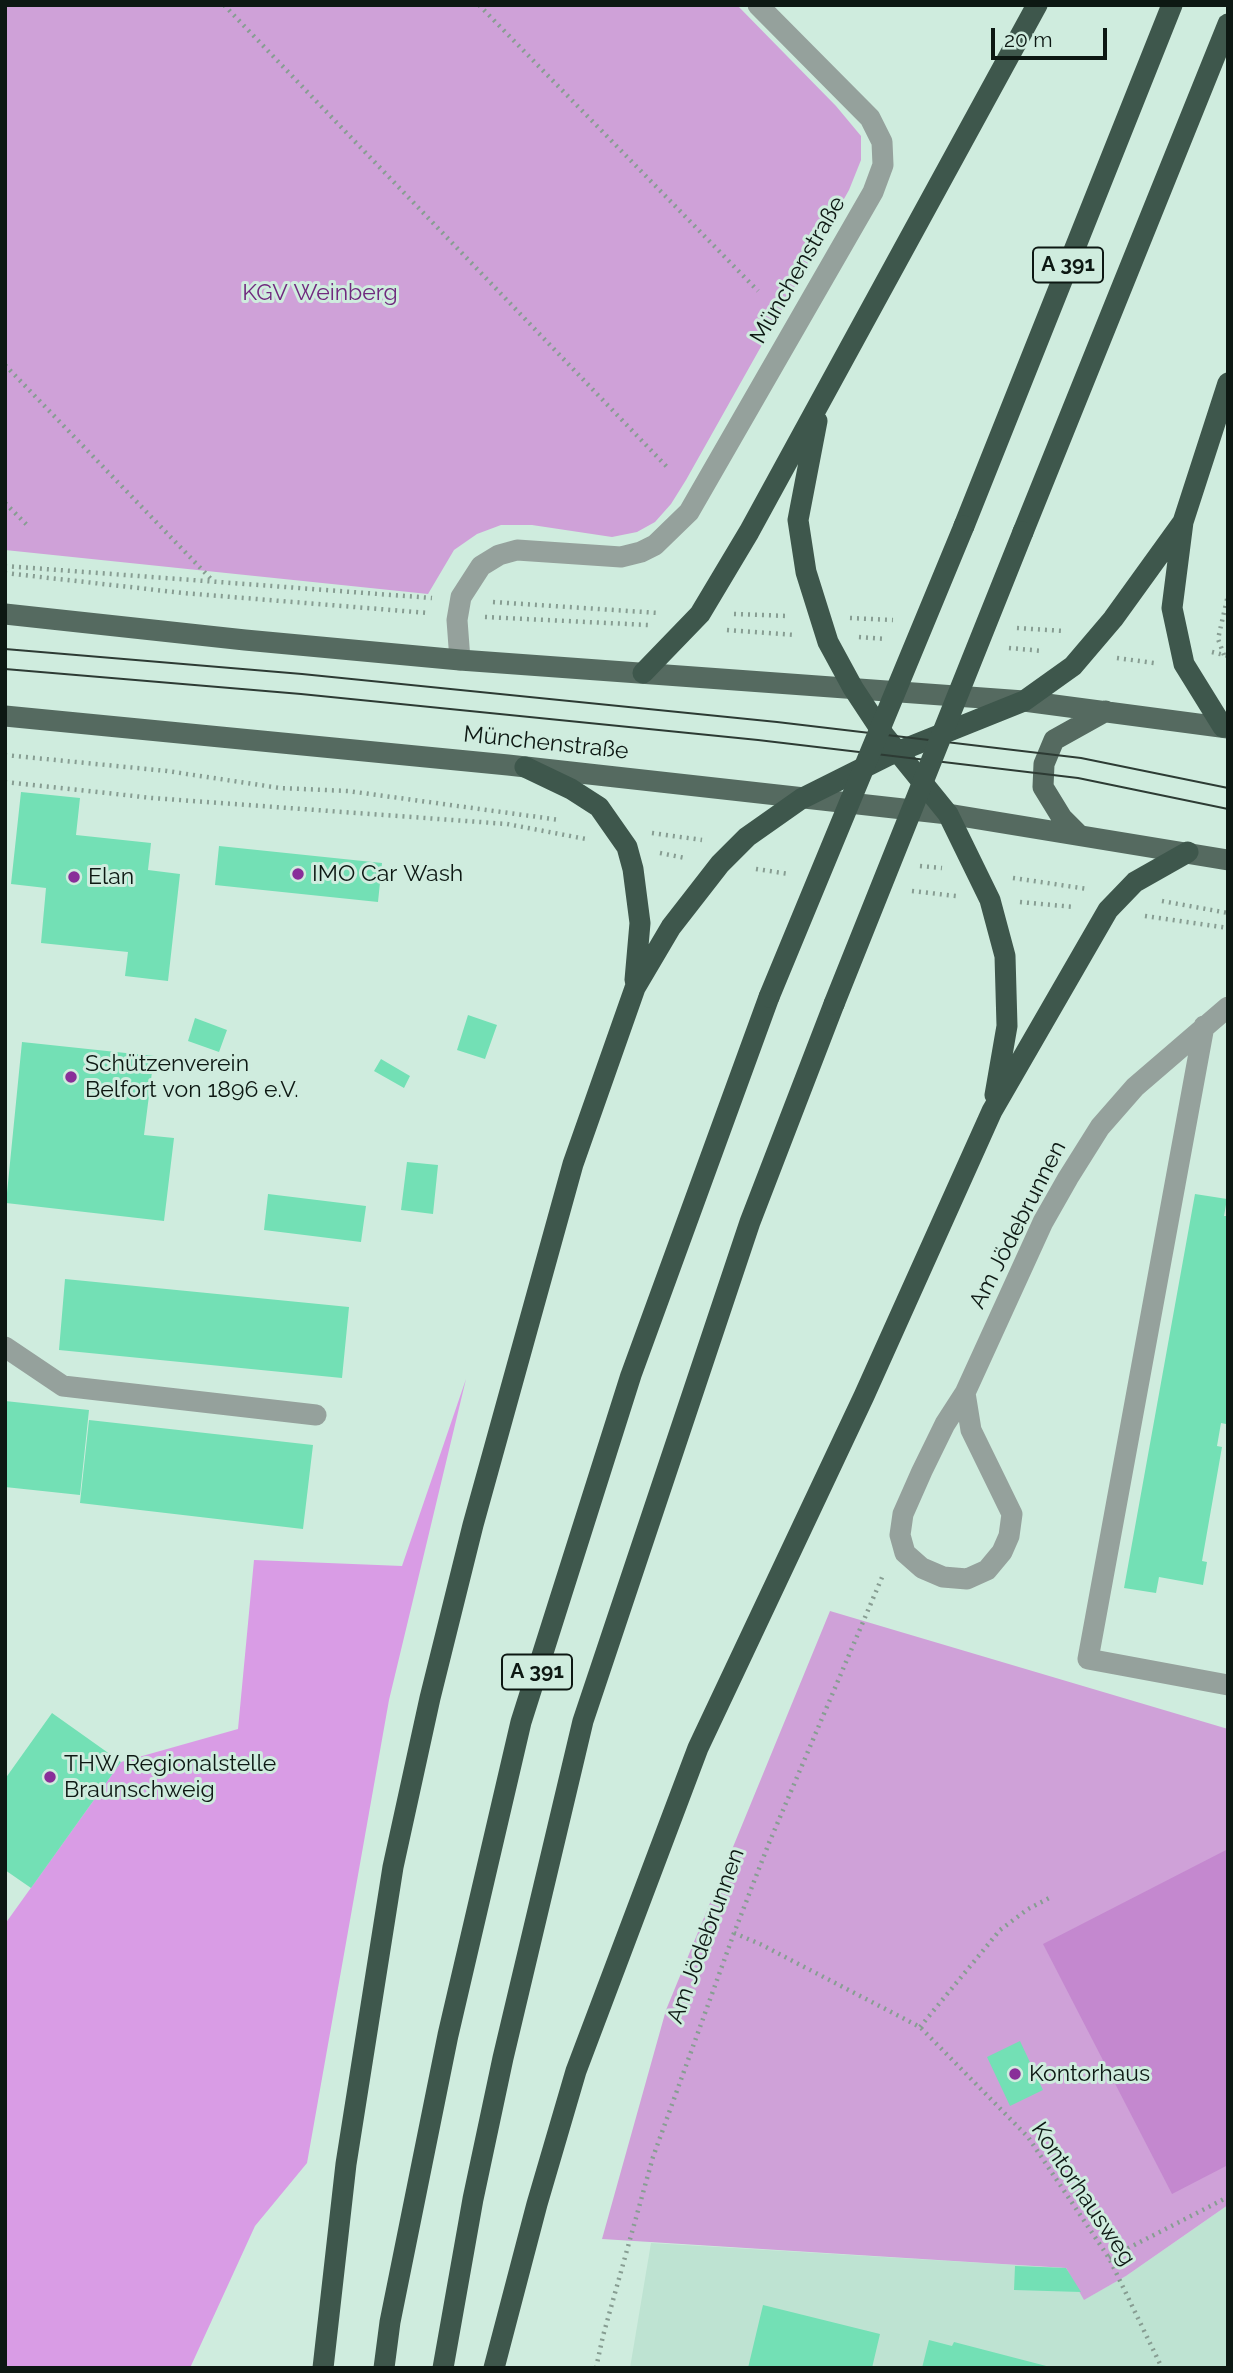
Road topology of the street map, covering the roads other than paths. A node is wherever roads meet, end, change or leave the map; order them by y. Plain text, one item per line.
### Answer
1 (758, 5) edge
2 (1037, 5) edge
3 (1172, 5) edge
4 (1228, 24) edge
5 (1228, 383) edge
6 (821, 401) junction
7 (1183, 522) junction
8 (5, 614) edge
9 (460, 660) junction
10 (643, 673) junction
11 (853, 688) junction
12 (1024, 701) junction
13 (1106, 711) junction
14 (5, 716) edge
15 (1225, 728) edge
16 (897, 752) junction
17 (525, 767) junction
18 (802, 799) junction
19 (948, 814) junction
20 (1079, 835) junction
21 (1188, 852) junction
22 (1228, 860) edge
23 (635, 988) junction
24 (1228, 1007) edge
25 (1205, 1026) junction
26 (992, 1111) junction
27 (5, 1347) edge
28 (965, 1392) junction
29 (316, 1415) dead end
30 (1228, 1685) edge
31 (323, 2368) edge
32 (384, 2368) edge
33 (443, 2368) edge
34 (494, 2368) edge

1 - 9 street, Münchenstraße
2 - 6 highway
3 - 32 highway, A 391, bridge
4 - 33 highway, A 391, bridge
5 - 7 highway
6 - 10 highway
6 - 11 highway
7 - 12 highway
7 - 15 highway
8 - 9 main road
9 - 10 main road
10 - 11 main road
11 - 12 main road
11 - 16 highway
12 - 13 main road
12 - 16 highway
13 - 15 main road
13 - 20 main road
14 - 17 main road, Münchenstraße
16 - 18 highway
16 - 19 highway
17 - 18 main road, Münchenstraße
17 - 23 highway
18 - 19 main road, Münchenstraße
18 - 23 highway
19 - 20 main road, Münchenstraße
19 - 26 highway
20 - 21 main road, Münchenstraße
21 - 22 main road, Münchenstraße
21 - 26 highway
23 - 31 highway
24 - 25 street, Am Jödebrunnen
25 - 28 street, Am Jödebrunnen
25 - 30 street
26 - 34 highway
27 - 29 street
28 - 28 street, Am Jödebrunnen

